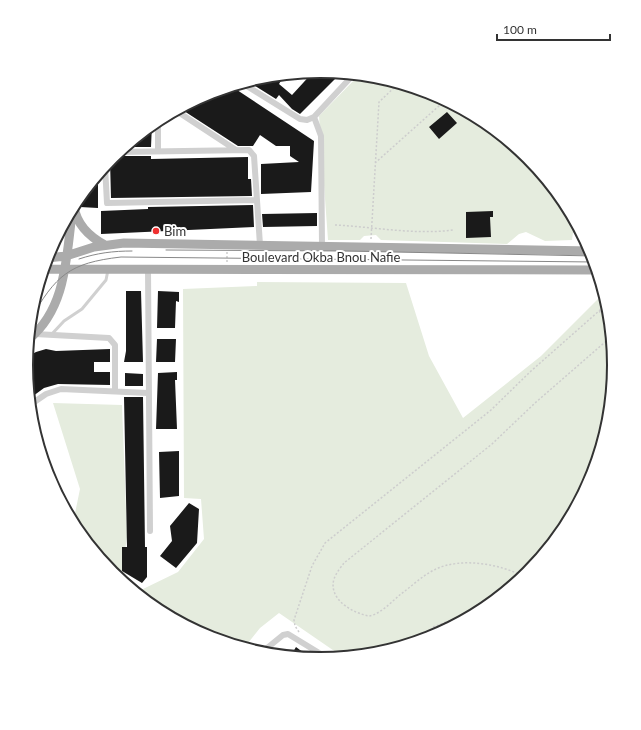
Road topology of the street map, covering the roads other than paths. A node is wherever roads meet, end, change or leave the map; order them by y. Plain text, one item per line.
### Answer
1 (349, 79) edge
2 (248, 87) edge
3 (182, 113) edge
4 (314, 117) junction
5 (158, 128) edge
6 (236, 150) junction
7 (158, 151) junction
8 (128, 152) edge
9 (105, 174) edge
10 (256, 200) junction
11 (76, 214) edge
12 (71, 224) edge
13 (105, 245) junction
14 (260, 245) junction
15 (320, 246) junction
16 (584, 251) edge
17 (66, 256) junction
18 (54, 257) edge
19 (108, 268) junction
20 (148, 268) junction
21 (50, 269) edge
22 (84, 269) junction
23 (64, 270) junction
24 (592, 270) edge
25 (61, 288) junction
26 (35, 334) edge
27 (51, 335) junction
28 (34, 337) edge
29 (115, 391) junction
30 (148, 393) junction
31 (35, 402) edge
32 (150, 531) dead end
33 (268, 648) edge
34 (323, 652) edge

1 - 4 street
2 - 4 street
3 - 6 street
4 - 15 street
5 - 7 street
6 - 7 street
6 - 10 street
7 - 8 street
9 - 10 street
10 - 14 street
11 - 13 main road
12 - 17 main road
13 - 14 main road, Boulevard Okba Bnou Nafie
13 - 17 main road, Boulevard Okba Bnou Nafie
14 - 15 main road, Boulevard Okba Bnou Nafie
15 - 16 main road, Boulevard Okba Bnou Nafie
17 - 18 main road, Boulevard Okba Bnou Nafie
17 - 23 main road
19 - 20 main road, Boulevard Okba Bnou Nafie
19 - 22 main road, Boulevard Okba Bnou Nafie
19 - 27 lane
20 - 24 main road, Boulevard Okba Bnou Nafie
20 - 30 street
21 - 23 main road, Boulevard Okba Bnou Nafie
22 - 23 main road, Boulevard Okba Bnou Nafie
22 - 25 main road
23 - 25 main road
25 - 26 main road
27 - 28 street
27 - 29 street
29 - 30 street
29 - 31 street
30 - 32 street
33 - 34 street

